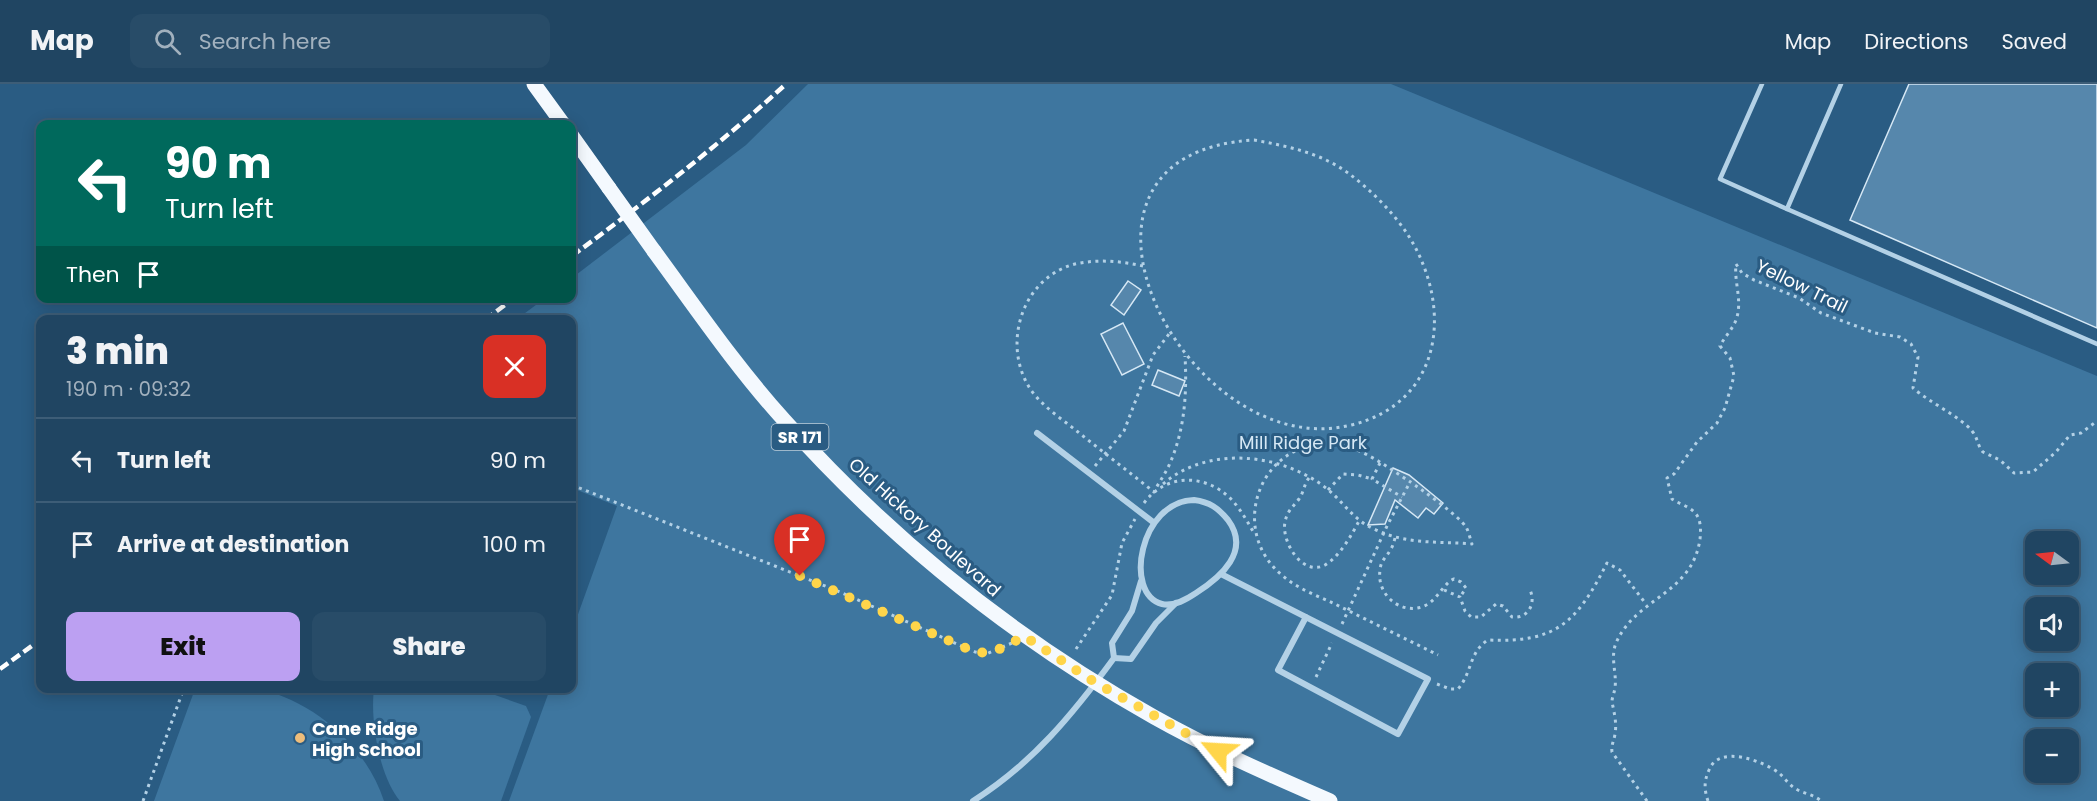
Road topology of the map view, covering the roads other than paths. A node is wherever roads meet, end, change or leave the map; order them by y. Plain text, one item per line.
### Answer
1 (534, 84) edge
2 (1762, 84) edge
3 (1841, 84) edge
4 (560, 120) edge
5 (576, 142) edge
6 (1787, 209) junction
7 (2097, 344) edge
8 (1037, 433) dead end
9 (1153, 522) junction
10 (1221, 574) junction
11 (1141, 577) junction
12 (1176, 603) junction
13 (1306, 617) junction
14 (1114, 658) junction
15 (1096, 683) junction
16 (973, 801) edge
17 (1330, 801) edge

1 - 4 main road
2 - 6 lane
3 - 6 lane
5 - 15 main road, Old Hickory Boulevard / SR 171, bridge
6 - 7 lane
8 - 9 street
9 - 10 street
9 - 11 street
10 - 12 street
10 - 13 street
11 - 12 street
11 - 14 street
12 - 14 street
13 - 13 street
14 - 15 street
15 - 16 street
15 - 17 main road, Old Hickory Boulevard / SR 171

